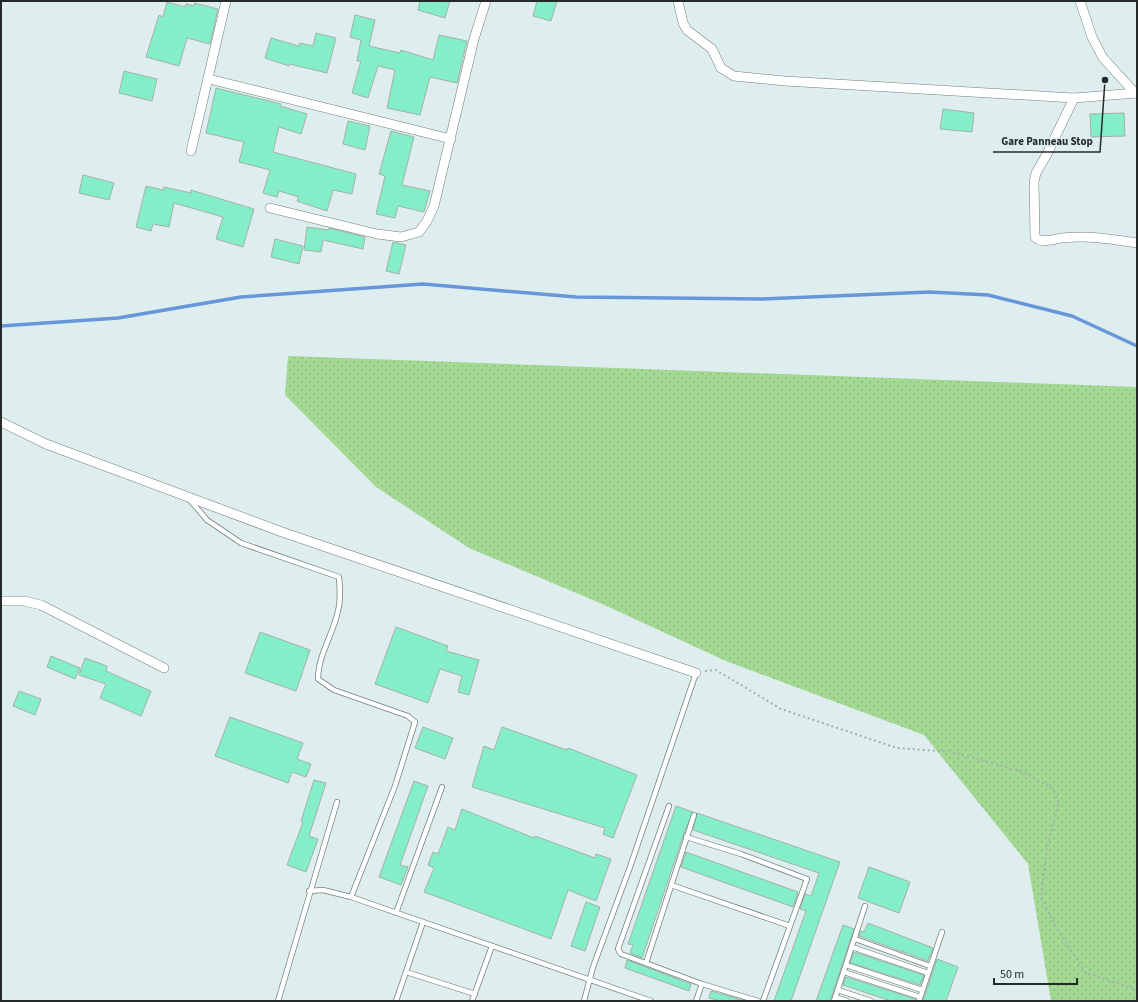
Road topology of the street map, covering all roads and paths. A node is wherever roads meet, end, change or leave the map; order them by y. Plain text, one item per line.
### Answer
1 (226, 1) edge
2 (486, 1) edge
3 (678, 1) edge
4 (1080, 1) edge
5 (209, 79) junction
6 (1136, 93) edge
7 (1074, 98) junction
8 (451, 139) junction
9 (191, 151) dead end
10 (270, 208) dead end
11 (1137, 243) edge
12 (1, 422) edge
13 (187, 497) junction
14 (1, 601) edge
15 (164, 668) dead end
16 (696, 673) junction
17 (442, 787) dead end
18 (337, 802) dead end
19 (669, 806) dead end
20 (694, 815) dead end
21 (686, 837) junction
22 (671, 885) junction
23 (309, 891) junction
24 (352, 898) junction
25 (865, 906) dead end
26 (396, 913) junction
27 (423, 922) junction
28 (790, 926) junction
29 (942, 932) dead end
30 (855, 939) junction
31 (492, 946) junction
32 (852, 947) junction
33 (646, 963) junction
34 (846, 965) junction
35 (930, 966) junction
36 (406, 972) junction
37 (844, 972) junction
38 (928, 973) junction
39 (590, 979) junction
40 (702, 984) junction
41 (838, 990) junction
42 (922, 990) junction
43 (1137, 990) edge
44 (474, 994) junction
45 (835, 999) edge
46 (920, 999) edge
47 (278, 1001) edge
48 (396, 1001) edge
49 (472, 1001) edge
50 (584, 1001) edge
51 (651, 1001) edge
52 (696, 1001) edge
53 (758, 1001) edge
54 (763, 1001) edge
55 (846, 1001) edge
56 (871, 1001) edge

1 - 5 street
2 - 8 street
3 - 7 street
4 - 6 street
5 - 8 street
5 - 9 street
6 - 7 street
7 - 11 street
8 - 10 street
12 - 13 street
13 - 16 street
13 - 24 lane
14 - 15 street
16 - 39 lane
16 - 43 path
17 - 26 lane
18 - 23 lane
19 - 33 lane
20 - 21 lane
21 - 22 lane
21 - 28 lane
22 - 28 lane
22 - 33 lane
23 - 24 lane
23 - 47 lane
24 - 26 lane
25 - 30 lane
26 - 27 lane
27 - 31 lane
27 - 36 lane
28 - 54 lane
29 - 35 lane
30 - 32 lane
30 - 35 lane
31 - 39 lane
31 - 44 lane
32 - 34 lane
32 - 38 lane
33 - 40 lane
34 - 37 lane
34 - 42 lane
35 - 38 lane
36 - 44 lane
36 - 48 lane
37 - 41 lane
37 - 46 lane
38 - 42 lane
39 - 50 lane
39 - 51 lane
40 - 52 lane
40 - 53 lane
41 - 45 lane
41 - 56 lane
42 - 46 lane
44 - 49 lane
45 - 55 lane

